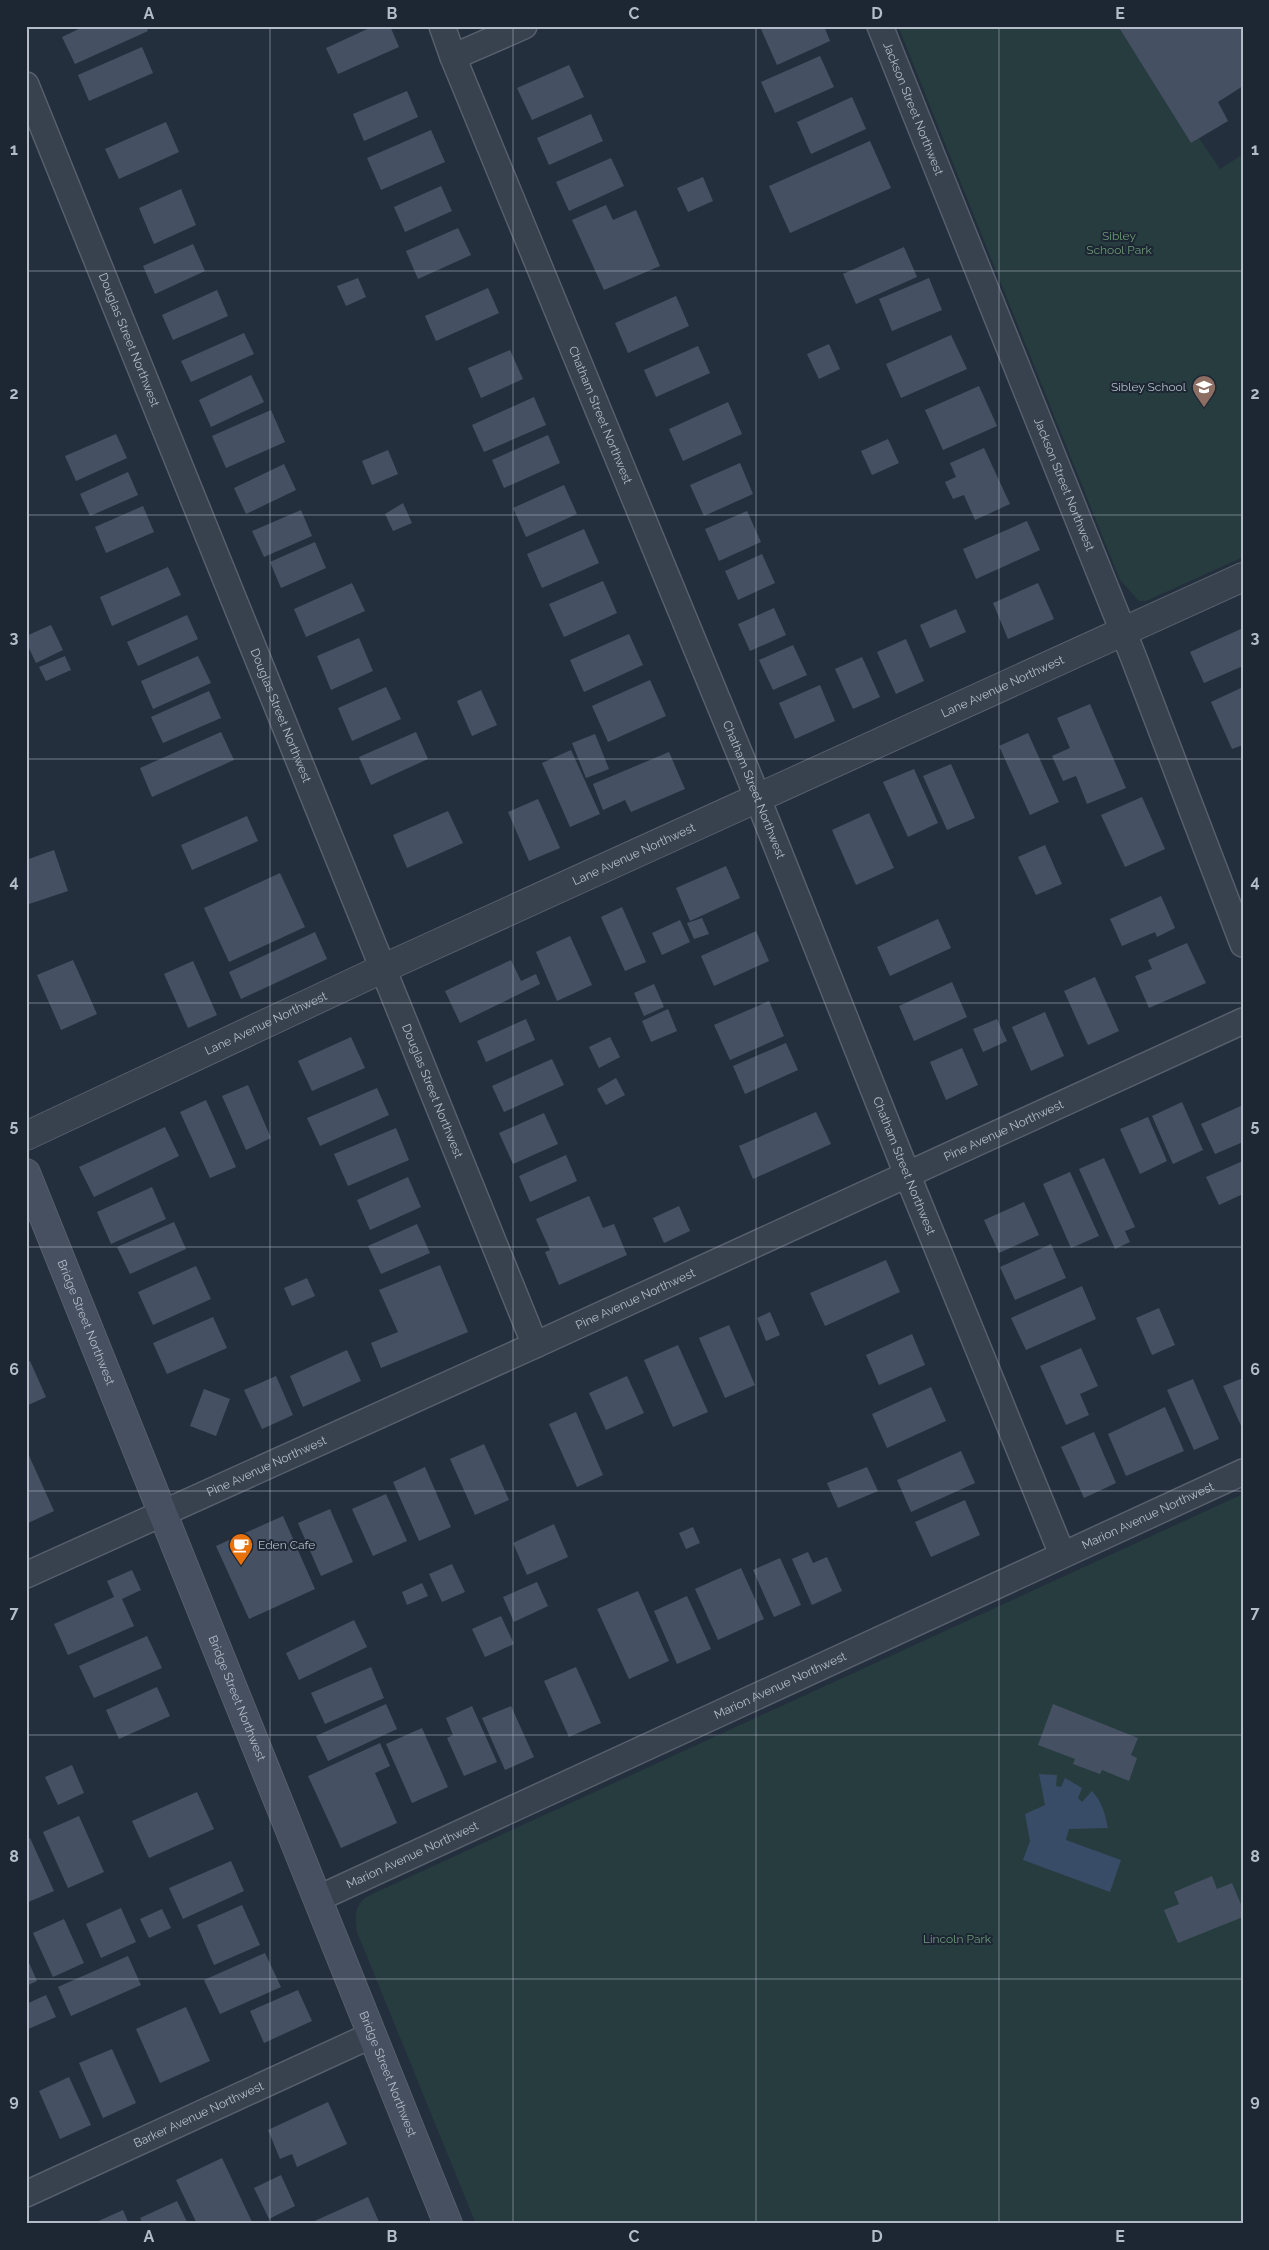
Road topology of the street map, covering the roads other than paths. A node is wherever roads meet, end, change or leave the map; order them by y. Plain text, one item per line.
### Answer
1 (442, 26) edge
2 (524, 26) edge
3 (880, 26) edge
4 (453, 57) junction
5 (26, 85) edge
6 (1243, 577) edge
7 (1123, 632) junction
8 (758, 797) junction
9 (1243, 944) edge
10 (384, 968) junction
11 (1243, 1021) edge
12 (26, 1136) edge
13 (26, 1173) edge
14 (907, 1174) junction
15 (535, 1345) junction
16 (1243, 1472) edge
17 (163, 1513) junction
18 (1062, 1554) junction
19 (26, 1574) edge
20 (317, 1899) junction
21 (372, 2035) junction
22 (26, 2194) edge
23 (448, 2224) edge

1 - 4 street, Chatham Street Northwest
2 - 4 street
3 - 7 street, Jackson Street Northwest
4 - 8 street, Chatham Street Northwest
5 - 10 street, Douglas Street Northwest
6 - 7 street, Lane Avenue Northwest
7 - 8 street, Lane Avenue Northwest
7 - 9 street, Jackson Street Northwest
8 - 10 street, Lane Avenue Northwest
8 - 14 street, Chatham Street Northwest
10 - 12 street, Lane Avenue Northwest
10 - 15 street, Douglas Street Northwest
11 - 14 street, Pine Avenue Northwest
13 - 17 main road, Bridge Street Northwest
14 - 15 street, Pine Avenue Northwest
14 - 18 street, Chatham Street Northwest
15 - 17 street, Pine Avenue Northwest
16 - 18 street, Marion Avenue Northwest
17 - 19 street, Pine Avenue Northwest
17 - 20 main road, Bridge Street Northwest
18 - 20 street, Marion Avenue Northwest
20 - 21 main road, Bridge Street Northwest
21 - 22 street, Barker Avenue Northwest
21 - 23 main road, Bridge Street Northwest

